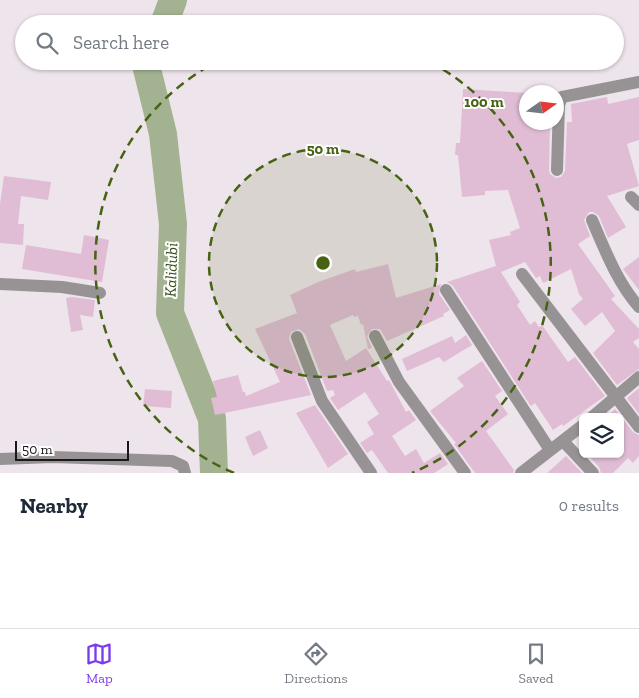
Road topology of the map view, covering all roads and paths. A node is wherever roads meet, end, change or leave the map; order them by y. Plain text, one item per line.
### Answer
1 (639, 82) edge
2 (557, 170) dead end
3 (592, 220) dead end
4 (522, 274) dead end
5 (0, 284) edge
6 (446, 290) dead end
7 (100, 293) dead end
8 (639, 307) edge
9 (375, 336) dead end
10 (297, 337) dead end
11 (639, 377) edge
12 (616, 397) junction
13 (597, 413) edge
14 (639, 427) edge
15 (579, 428) edge
16 (563, 441) junction
17 (550, 450) junction
18 (0, 459) edge
19 (185, 473) edge
20 (371, 473) edge
21 (465, 473) edge
22 (521, 473) edge
23 (593, 473) edge

1 - 2 street
3 - 8 street
4 - 12 street
5 - 7 street
6 - 17 street
9 - 21 street
10 - 20 street
11 - 12 street
12 - 13 street
12 - 14 street
15 - 16 street
16 - 17 street
16 - 23 street
17 - 22 street
18 - 19 street

